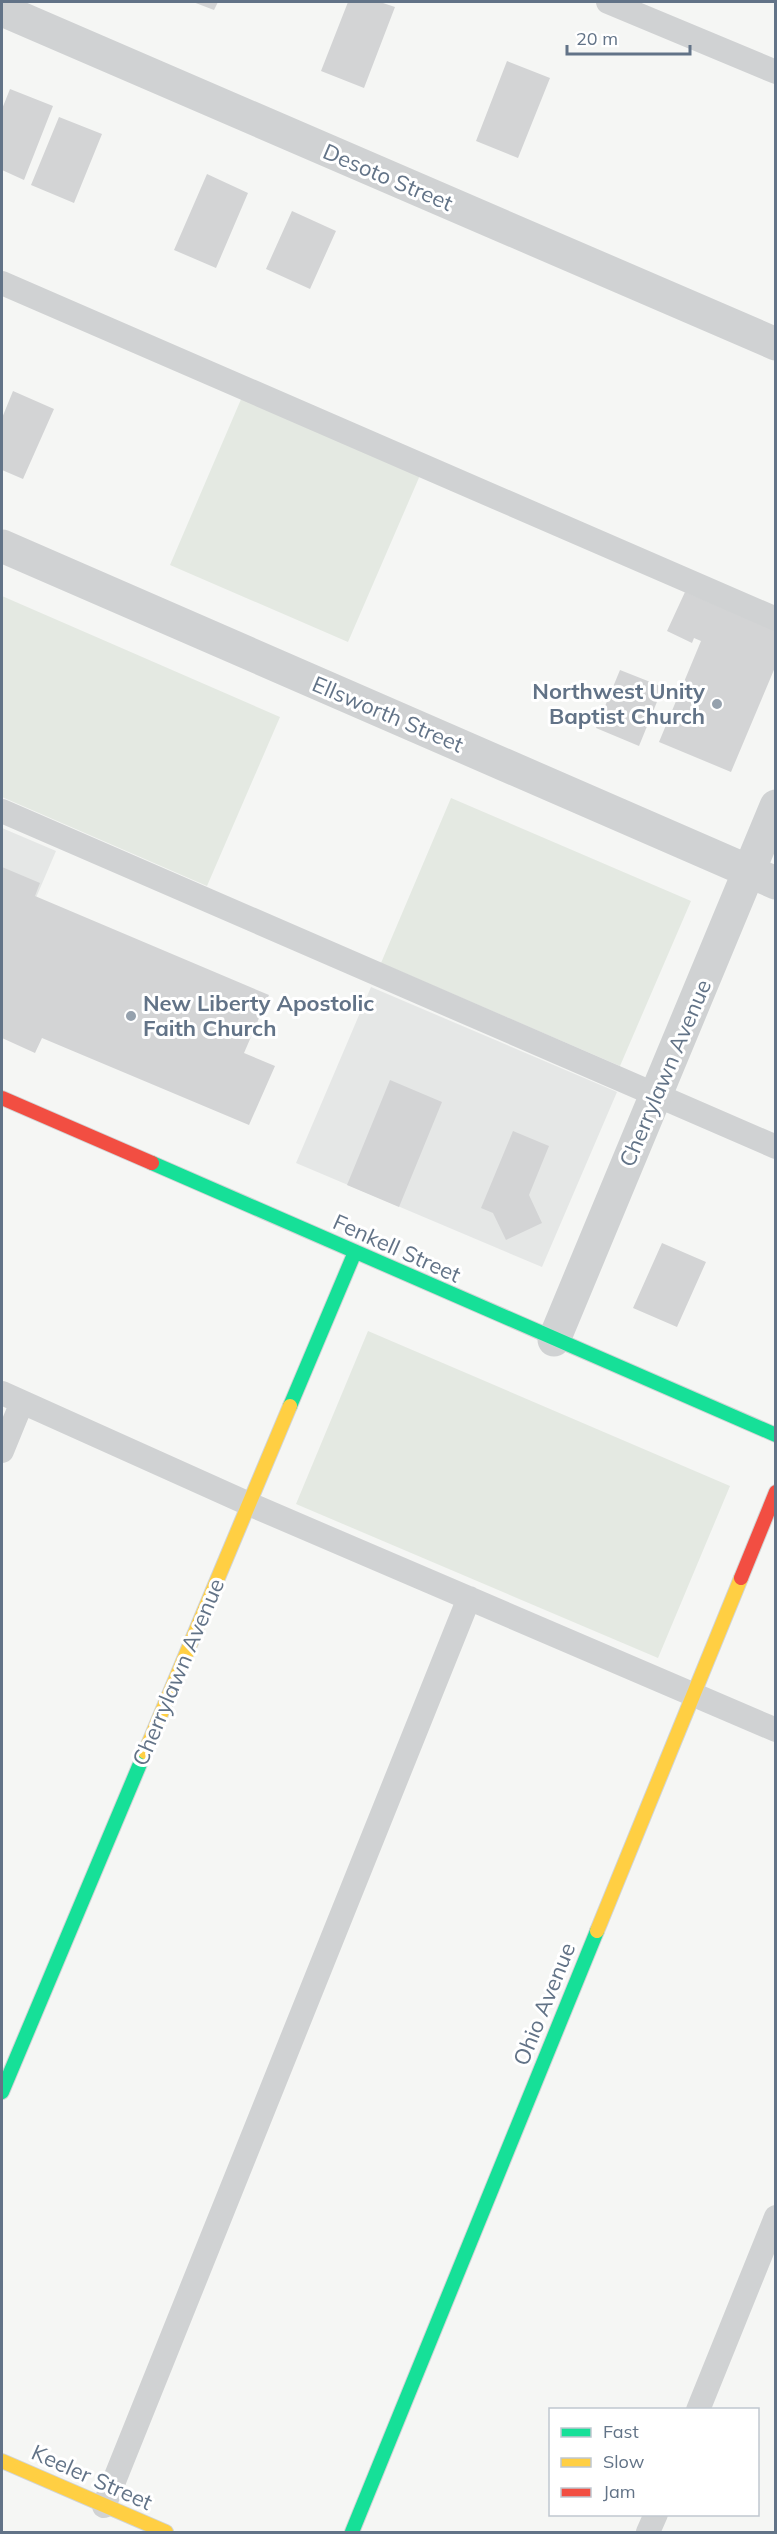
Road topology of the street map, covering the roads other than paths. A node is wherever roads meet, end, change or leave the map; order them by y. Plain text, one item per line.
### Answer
1 (608, 2) edge
2 (2, 10) edge
3 (776, 72) edge
4 (2, 283) edge
5 (776, 344) edge
6 (2, 546) edge
7 (776, 619) edge
8 (776, 806) edge
9 (2, 811) edge
10 (762, 877) edge
11 (656, 1095) junction
12 (2, 1098) edge
13 (776, 1148) edge
14 (355, 1252) junction
15 (554, 1340) junction
16 (12, 1397) edge
17 (776, 1435) edge
18 (2, 1451) edge
19 (776, 1492) edge
20 (249, 1504) junction
21 (469, 1598) junction
22 (693, 1694) junction
23 (776, 1730) edge
24 (2, 2092) edge
25 (776, 2217) edge
26 (698, 2408) edge
27 (2, 2460) edge
28 (104, 2506) junction
29 (655, 2516) edge
30 (166, 2532) edge
31 (352, 2532) edge
32 (648, 2532) edge

1 - 3 lane
2 - 5 street, Desoto Street
4 - 7 lane
6 - 10 street, Ellsworth Street
8 - 10 street, Cherrylawn Avenue
9 - 11 lane
10 - 11 street, Cherrylawn Avenue
11 - 13 lane
11 - 15 street, Cherrylawn Avenue
12 - 14 street, Fenkell Street
14 - 15 street, Fenkell Street
14 - 20 street, Cherrylawn Avenue
15 - 17 street, Fenkell Street
16 - 18 lane
16 - 20 lane
19 - 22 street, Ohio Avenue
20 - 21 lane
20 - 24 street, Cherrylawn Avenue
21 - 22 lane
21 - 28 lane
22 - 23 lane
22 - 31 street, Ohio Avenue
25 - 26 lane
27 - 28 street, Keeler Street
28 - 30 street, Keeler Street
29 - 32 lane

